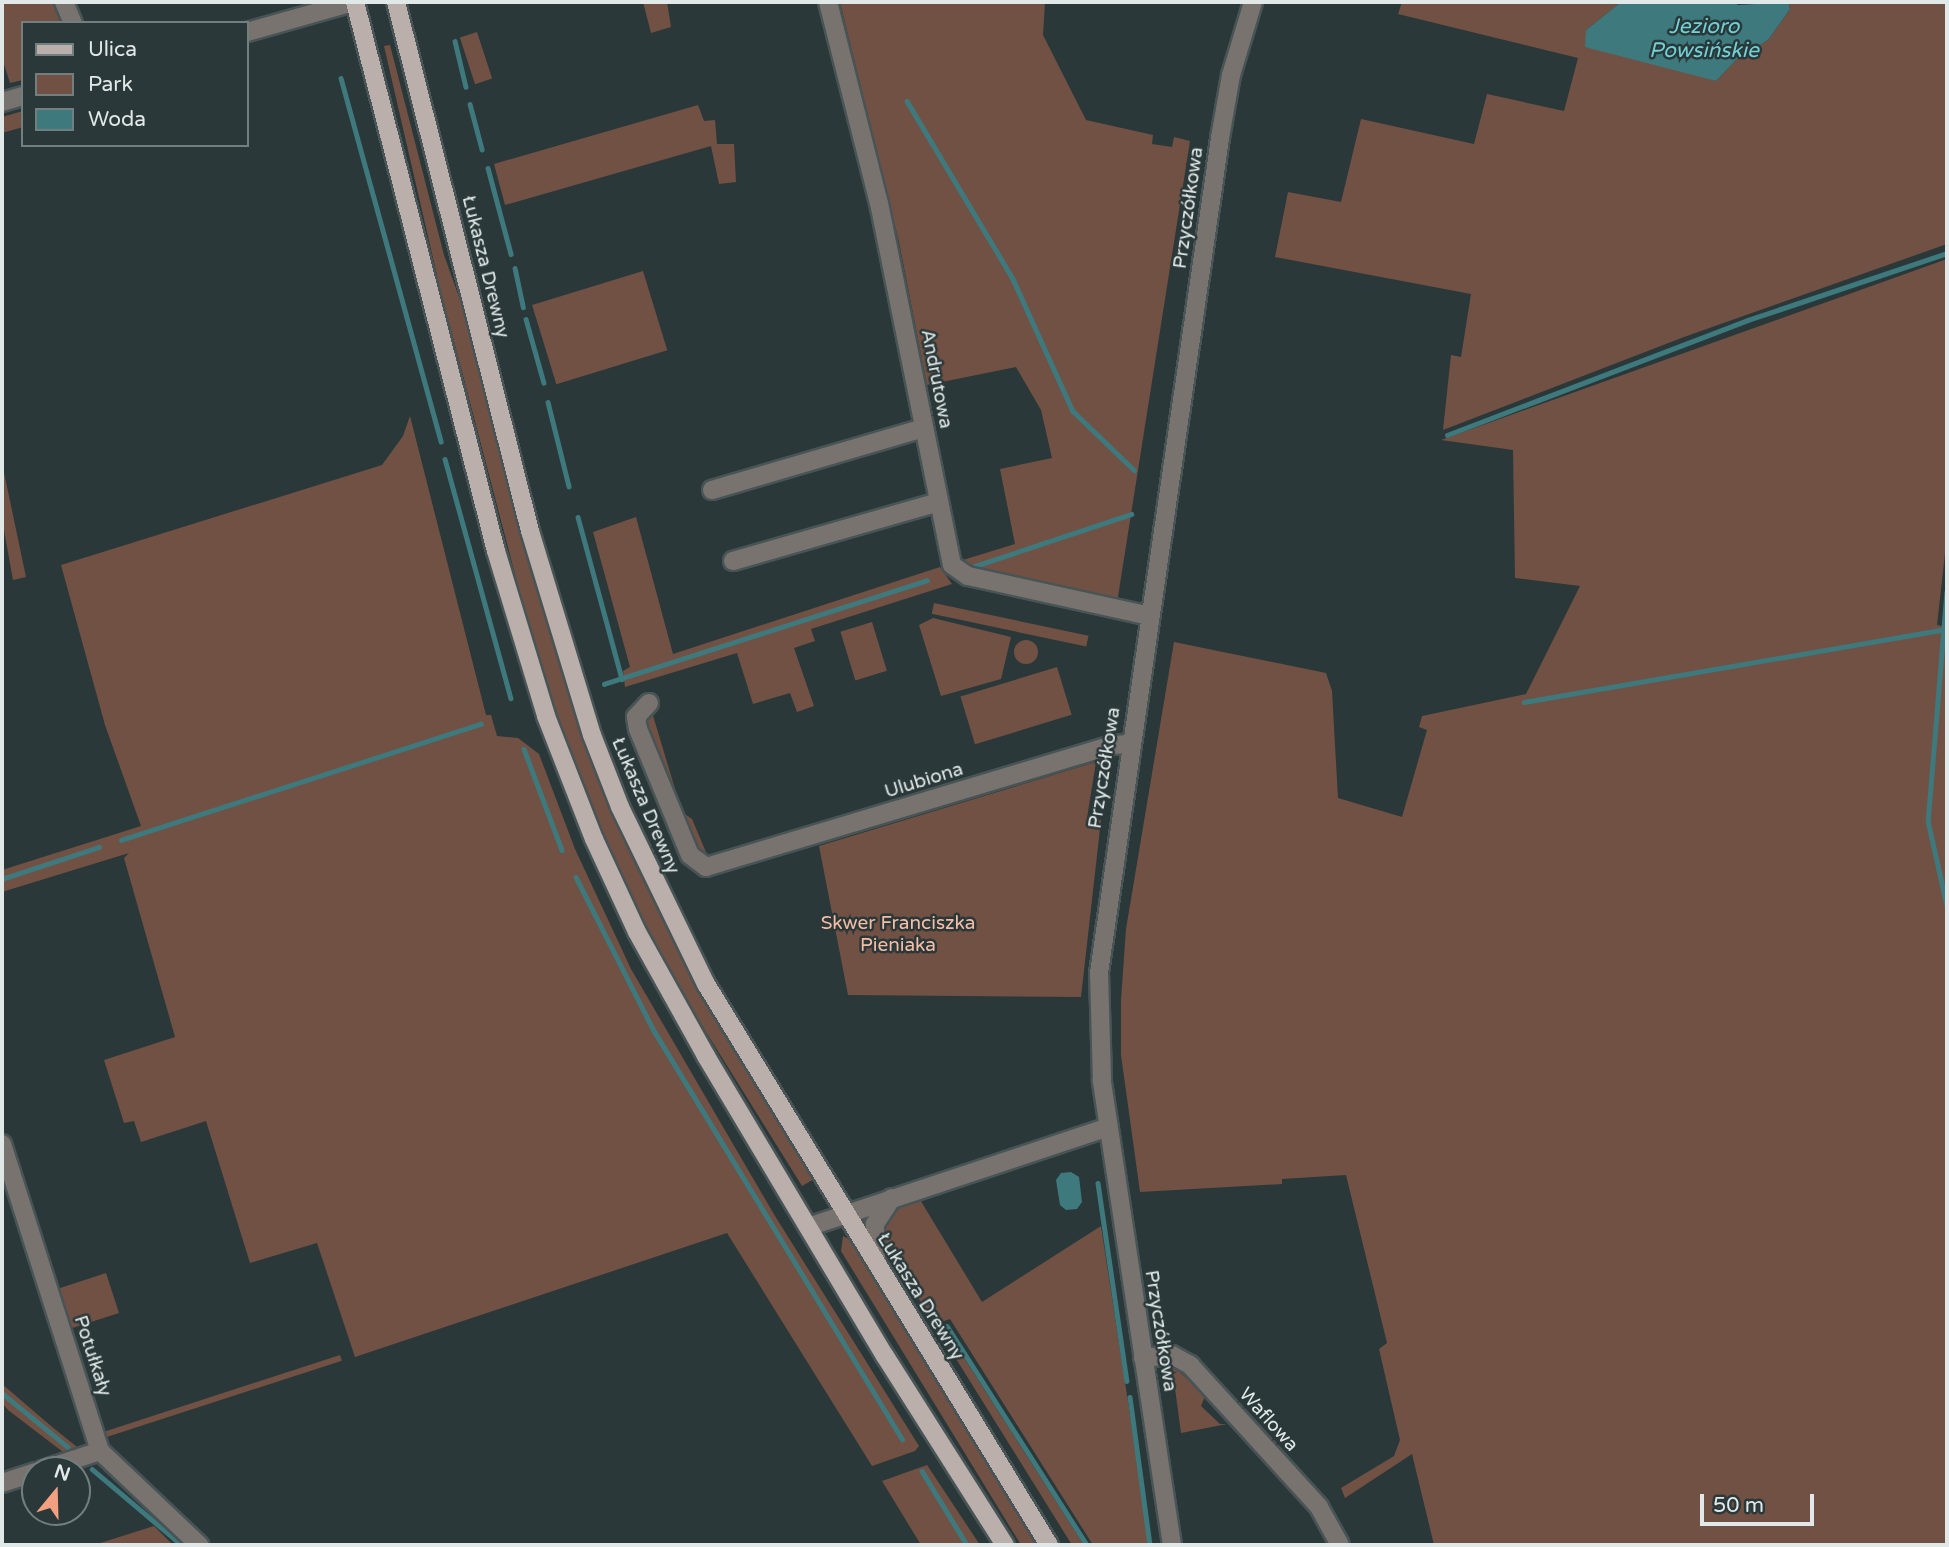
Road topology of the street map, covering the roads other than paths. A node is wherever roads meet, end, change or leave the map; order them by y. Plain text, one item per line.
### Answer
1 (64, 2) edge
2 (354, 2) edge
3 (396, 2) edge
4 (828, 2) edge
5 (1253, 2) edge
6 (72, 21) edge
7 (248, 32) edge
8 (21, 97) edge
9 (2, 102) edge
10 (924, 428) junction
11 (712, 490) dead end
12 (939, 502) junction
13 (733, 561) dead end
14 (1150, 616) junction
15 (649, 703) dead end
16 (1130, 744) junction
17 (1108, 1127) junction
18 (2, 1144) edge
19 (898, 1194) junction
20 (845, 1214) junction
21 (808, 1227) junction
22 (876, 1265) junction
23 (1143, 1358) junction
24 (100, 1451) junction
25 (85, 1456) edge
26 (21, 1477) edge
27 (2, 1483) edge
28 (199, 1545) edge
29 (1005, 1545) edge
30 (1049, 1545) edge
31 (1172, 1545) edge
32 (1340, 1545) edge

1 - 6 street
2 - 7 street
2 - 21 main road
3 - 20 main road, Łukasza Drewny
4 - 10 street, Andrutowa
5 - 14 street, Przyczółkowa
8 - 9 street
10 - 11 street
10 - 12 street, Andrutowa
12 - 13 street
12 - 14 street, Andrutowa
14 - 16 street, Przyczółkowa
15 - 16 street, Ulubiona
16 - 17 street, Przyczółkowa
17 - 19 street
17 - 23 street, Przyczółkowa
18 - 24 street, Potułkały
19 - 20 street
19 - 22 street
20 - 21 street
20 - 22 main road, Łukasza Drewny
21 - 29 main road
22 - 30 main road, Łukasza Drewny
23 - 31 street, Przyczółkowa
23 - 32 street, Waflowa
24 - 25 street
24 - 28 street, Potułkały
26 - 27 street

